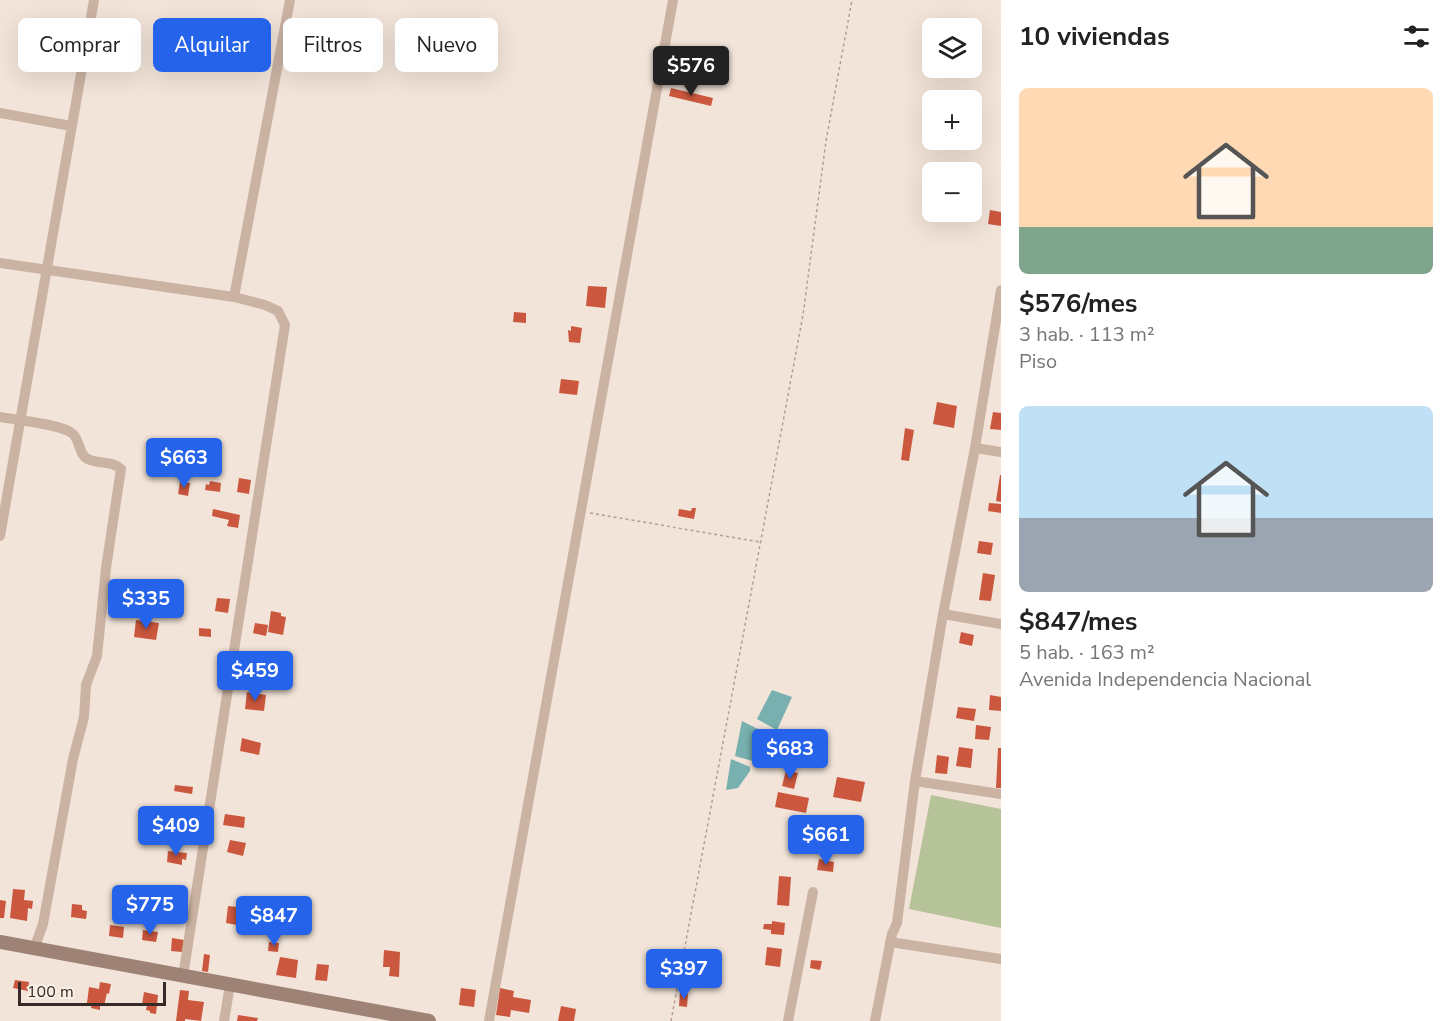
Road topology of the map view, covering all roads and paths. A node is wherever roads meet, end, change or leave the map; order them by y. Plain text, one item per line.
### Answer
1 (94, 0) edge
2 (290, 0) edge
3 (672, 0) edge
4 (852, 0) edge
5 (0, 113) edge
6 (71, 126) junction
7 (0, 263) edge
8 (47, 270) junction
9 (1001, 290) edge
10 (234, 297) junction
11 (0, 417) edge
12 (21, 421) junction
13 (975, 448) junction
14 (1001, 452) edge
15 (580, 512) junction
16 (0, 536) edge
17 (760, 542) junction
18 (943, 614) junction
19 (1001, 624) edge
20 (915, 781) junction
21 (1001, 794) edge
22 (813, 892) dead end
23 (0, 942) edge
24 (890, 942) junction
25 (34, 949) junction
26 (1001, 959) edge
27 (183, 976) junction
28 (230, 985) junction
29 (224, 1021) edge
30 (429, 1021) edge
31 (489, 1021) edge
32 (671, 1021) edge
33 (789, 1021) edge
34 (875, 1021) edge

1 - 6 street
2 - 10 street
3 - 15 street
4 - 17 path
5 - 6 street
6 - 8 street
7 - 8 street
8 - 10 street
8 - 12 street
9 - 13 street
10 - 27 street
11 - 12 street
12 - 16 street
12 - 25 street
13 - 14 street
13 - 18 street
15 - 17 path
15 - 31 street
17 - 32 path
18 - 19 street
18 - 20 street
20 - 21 street
20 - 24 street
22 - 33 street
23 - 25 main road
24 - 26 street
24 - 34 street
25 - 27 main road
27 - 28 main road
28 - 29 street
28 - 30 main road

